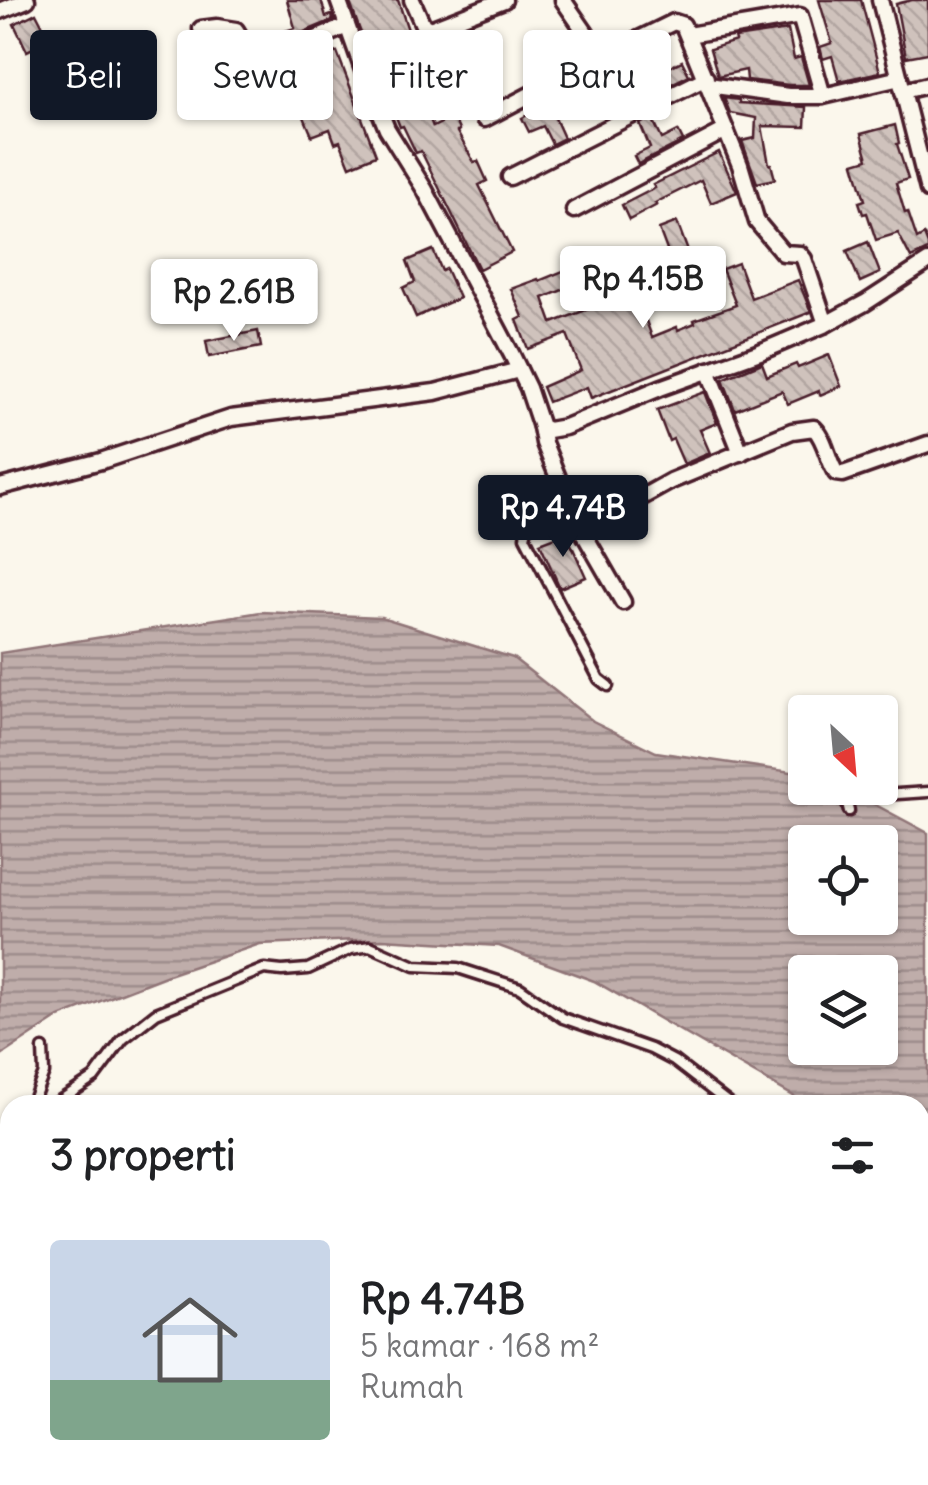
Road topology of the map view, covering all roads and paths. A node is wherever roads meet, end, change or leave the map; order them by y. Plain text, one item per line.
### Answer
1 (27, 0) edge
2 (338, 0) edge
3 (412, 0) edge
4 (504, 0) edge
5 (563, 0) edge
6 (880, 0) edge
7 (0, 11) edge
8 (347, 26) junction
9 (201, 29) dead end
10 (236, 30) edge
11 (583, 30) edge
12 (658, 30) edge
13 (333, 32) edge
14 (688, 35) junction
15 (707, 82) junction
16 (901, 84) junction
17 (928, 85) edge
18 (823, 96) junction
19 (726, 130) junction
20 (510, 177) dead end
21 (928, 190) edge
22 (574, 210) dead end
23 (928, 262) edge
24 (826, 324) junction
25 (519, 370) junction
26 (708, 370) junction
27 (541, 427) junction
28 (928, 444) edge
29 (741, 453) junction
30 (555, 473) junction
31 (0, 487) edge
32 (644, 496) dead end
33 (624, 602) dead end
34 (608, 686) dead end
35 (928, 792) edge
36 (849, 811) dead end
37 (43, 1049) dead end
38 (35, 1095) edge
39 (68, 1095) edge
40 (718, 1095) edge

1 - 7 street
2 - 8 street
3 - 4 street
5 - 11 street
6 - 16 street
8 - 13 street
8 - 25 street
9 - 10 street
12 - 14 street
14 - 15 street
14 - 18 street
15 - 18 street
15 - 19 street
15 - 20 street
16 - 17 street
16 - 18 street
16 - 21 street
19 - 22 street
19 - 24 street
23 - 24 street
24 - 26 street
25 - 27 street
25 - 31 street
26 - 27 street
26 - 29 street
27 - 30 street
28 - 29 street
29 - 32 street
30 - 33 street
30 - 34 lane
35 - 36 lane
37 - 38 lane
39 - 40 lane

